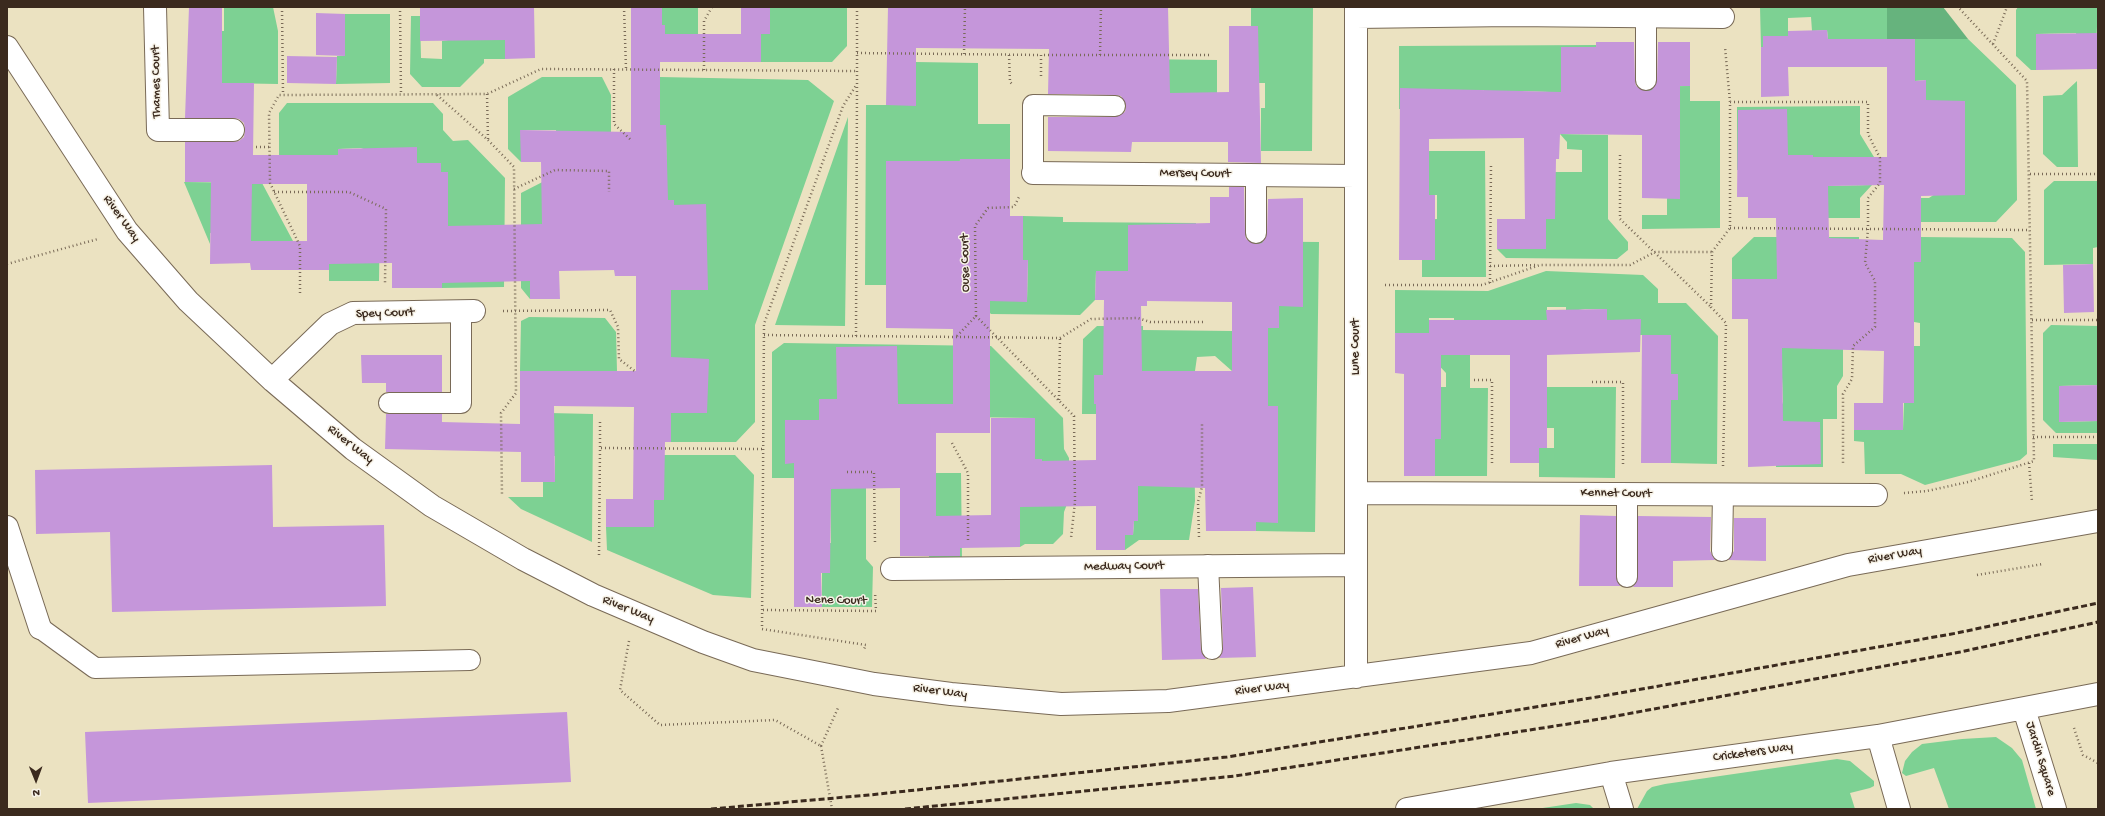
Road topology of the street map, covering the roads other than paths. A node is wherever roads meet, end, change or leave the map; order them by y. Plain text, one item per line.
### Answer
1 (155, 7) edge
2 (1356, 12) edge
3 (1646, 12) edge
4 (1723, 16) road end
5 (7, 47) edge
6 (1646, 80) dead end
7 (1115, 106) dead end
8 (232, 130) dead end
9 (1033, 172) joint
10 (1256, 175) junction
11 (1356, 176) junction
12 (1256, 232) dead end
13 (468, 311) joint
14 (272, 380) junction
15 (389, 403) dead end
16 (1356, 493) junction
17 (1626, 494) junction
18 (1722, 494) junction
19 (1876, 495) road end
20 (2098, 521) edge
21 (7, 527) edge
22 (1722, 551) dead end
23 (1203, 565) junction
24 (1356, 565) junction
25 (892, 569) road end
26 (1627, 577) dead end
27 (40, 628) joint
28 (1212, 650) dead end
29 (470, 660) dead end
30 (1356, 677) junction
31 (2098, 694) edge
32 (2024, 709) junction
33 (1878, 736) junction
34 (1611, 772) junction
35 (1407, 809) edge
36 (1622, 809) edge
37 (1899, 809) edge
38 (2055, 809) edge

1 - 8 street, Thames Court
2 - 3 street
2 - 11 street, Lune Court
3 - 4 street
3 - 6 lane
5 - 14 street, River Way
7 - 9 lane
9 - 10 street, Mersey Court
10 - 11 street, Mersey Court
10 - 12 lane
11 - 16 street, Lune Court
13 - 14 street, Spey Court
13 - 15 lane
14 - 30 street, River Way
16 - 17 street, Kennet Court
16 - 24 street, Lune Court
17 - 18 street, Kennet Court
17 - 26 lane
18 - 19 street, Kennet Court
18 - 22 lane
20 - 30 street, River Way
21 - 27 street
23 - 24 street, Medway Court
23 - 25 street, Medway Court
23 - 28 lane
24 - 30 street, Lune Court
27 - 29 lane
31 - 32 street, Cricketers Way
32 - 33 street, Cricketers Way
32 - 38 street, Jardin Square
33 - 34 street, Cricketers Way
33 - 37 street
34 - 35 street, Cricketers Way
34 - 36 street

